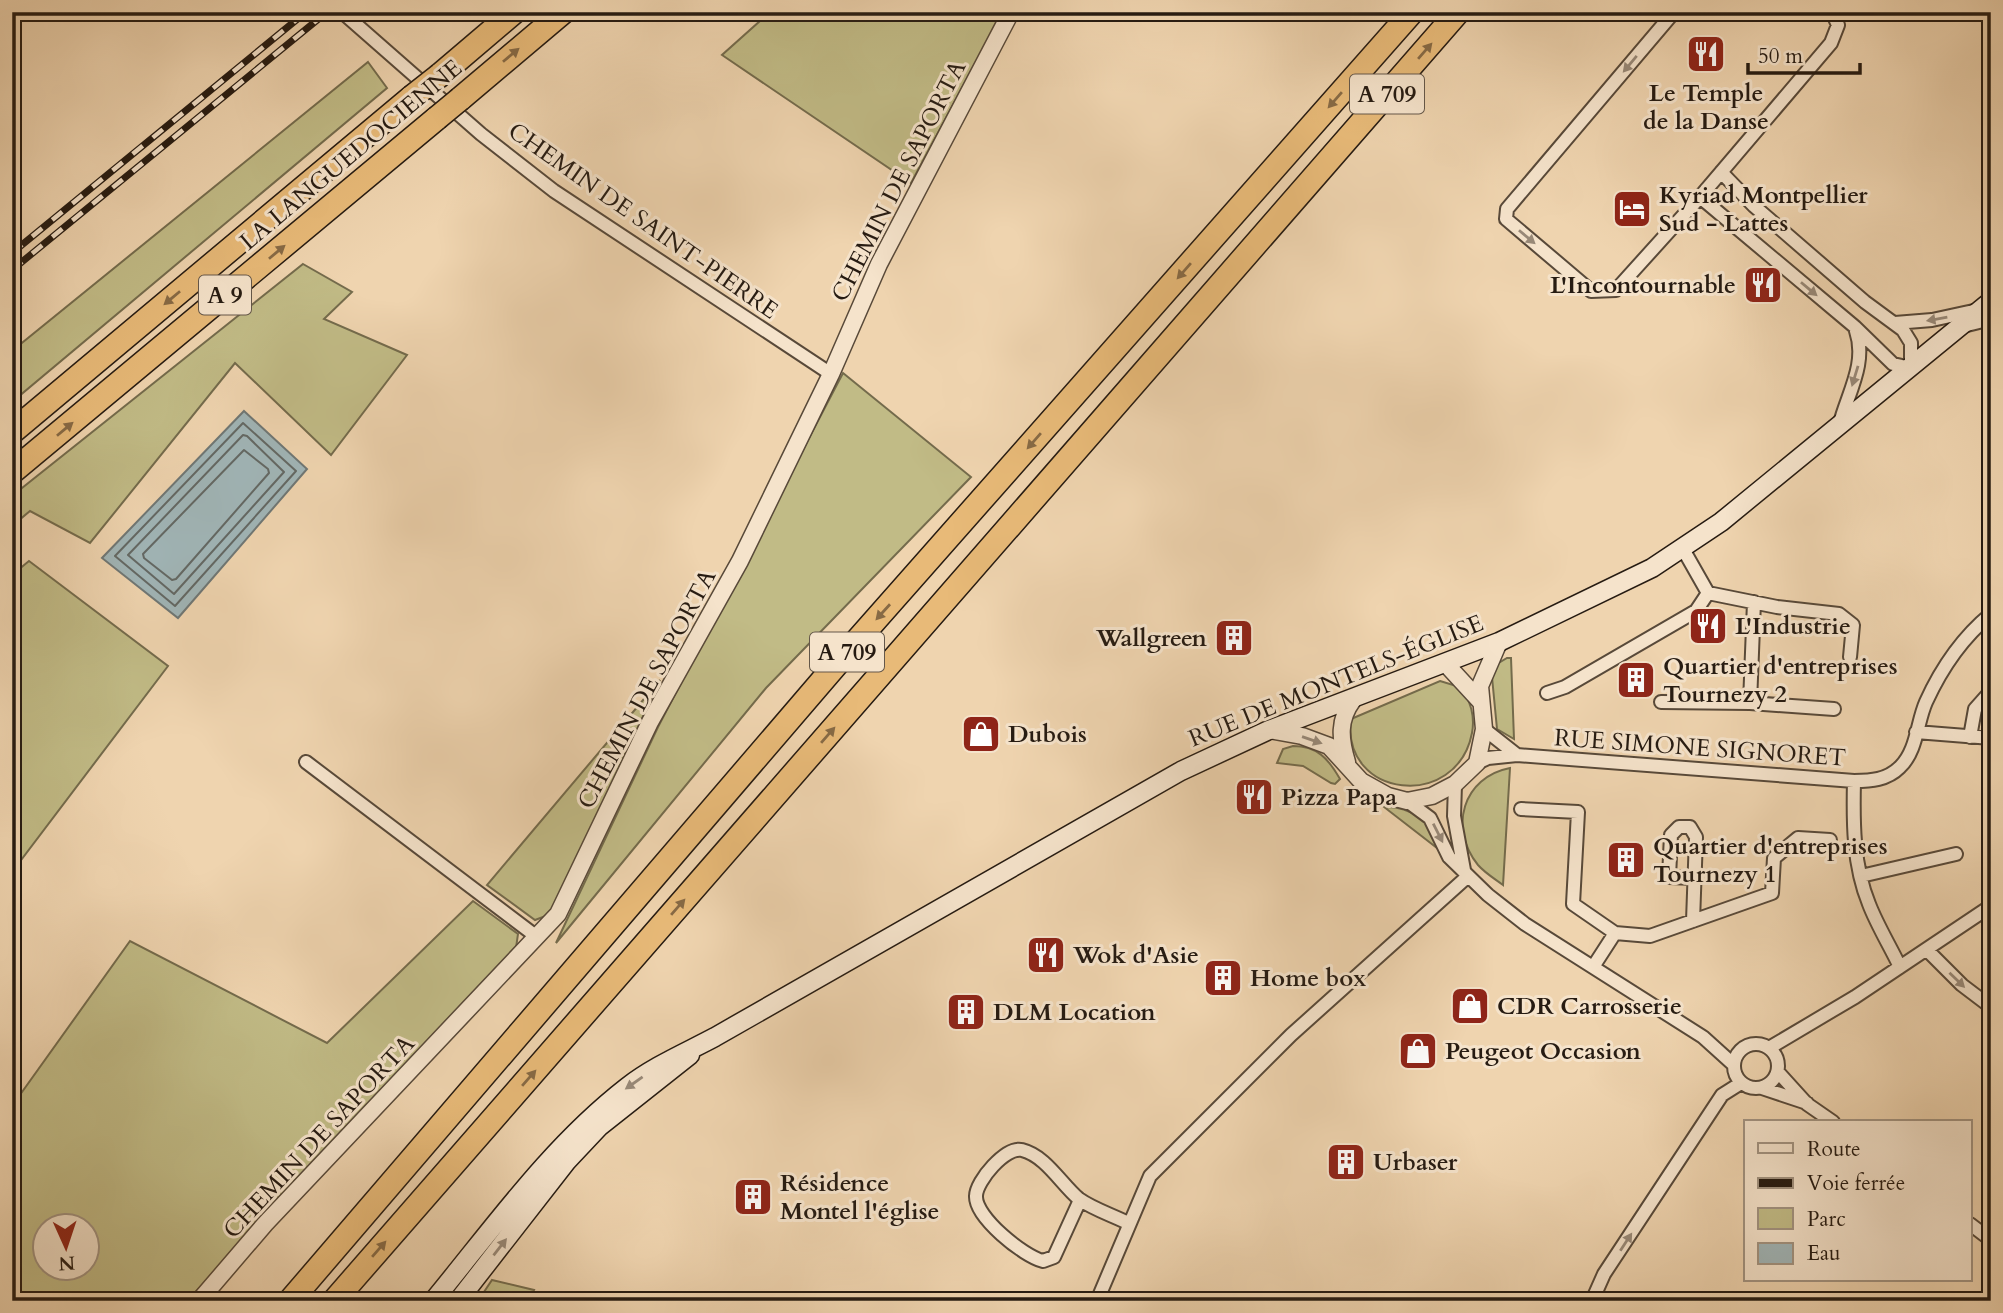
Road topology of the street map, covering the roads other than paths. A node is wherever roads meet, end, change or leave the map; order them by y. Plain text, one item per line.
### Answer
1 (342, 12) edge
2 (514, 12) edge
3 (563, 12) edge
4 (1012, 12) edge
5 (1412, 12) edge
6 (1458, 12) edge
7 (1674, 12) edge
8 (1832, 12) edge
9 (1721, 172) junction
10 (1700, 197) junction
11 (1987, 310) edge
12 (1895, 323) junction
13 (1855, 327) junction
14 (1911, 368) junction
15 (831, 374) junction
16 (1840, 423) junction
17 (12, 432) edge
18 (12, 472) edge
19 (1684, 549) junction
20 (1708, 593) junction
21 (1754, 602) junction
22 (1991, 614) edge
23 (1499, 642) junction
24 (1850, 657) dead end
25 (1445, 663) junction
26 (1991, 691) edge
27 (1547, 694) dead end
28 (1353, 700) junction
29 (1480, 701) junction
30 (1661, 702) dead end
31 (1750, 703) junction
32 (1834, 709) dead end
33 (1485, 729) junction
34 (1269, 730) junction
35 (1916, 732) junction
36 (1970, 737) junction
37 (1991, 738) edge
38 (1517, 755) junction
39 (306, 762) dead end
40 (1477, 763) junction
41 (1348, 765) junction
42 (1854, 781) junction
43 (1455, 784) junction
44 (1406, 801) junction
45 (1521, 809) dead end
46 (1830, 841) dead end
47 (1956, 853) dead end
48 (1466, 874) junction
49 (1861, 876) junction
50 (1694, 878) dead end
51 (1991, 906) edge
52 (1693, 921) junction
53 (1615, 933) junction
54 (537, 937) junction
55 (1927, 950) junction
56 (1592, 967) junction
57 (1900, 967) junction
58 (1991, 1007) edge
59 (1703, 1037) junction
60 (1742, 1049) junction
61 (1772, 1052) junction
62 (1734, 1065) junction
63 (1778, 1072) junction
64 (1741, 1083) junction
65 (1762, 1088) junction
66 (1807, 1104) junction
67 (614, 1107) junction
68 (1830, 1120) edge
69 (1080, 1200) junction
70 (1128, 1223) junction
71 (1972, 1226) edge
72 (1991, 1240) edge
73 (199, 1301) edge
74 (290, 1301) edge
75 (334, 1301) edge
76 (433, 1301) edge
77 (458, 1301) edge
78 (1097, 1301) edge
79 (1592, 1301) edge

1 - 15 street, CHEMIN DE SAINT-PIERRE
2 -> 17 highway, LA LANGUEDOCIENNE / A 9, bridge
18 -> 3 highway, LA LANGUEDOCIENNE / A 9, bridge
4 - 15 street, CHEMIN DE SAPORTA
5 -> 74 highway, A 709
75 -> 6 highway, A 709
7 -> 10 street
8 - 9 street
9 - 10 street
9 - 12 street
10 -> 13 street
11 -> 12 street
11 - 14 main road, RUE DE MONTELS-ÉGLISE
12 - 14 street
13 - 14 street
13 -> 16 street
14 - 16 main road, RUE DE MONTELS-ÉGLISE
15 - 54 street, CHEMIN DE SAPORTA
16 - 19 main road, RUE DE MONTELS-ÉGLISE
19 - 20 street
19 - 23 main road, RUE DE MONTELS-ÉGLISE
20 - 21 street
20 - 27 street
21 - 24 street
21 - 31 street
22 - 35 street
23 - 25 main road, RUE DE MONTELS-ÉGLISE
23 - 29 street
25 - 28 main road, RUE DE MONTELS-ÉGLISE
25 - 29 street
26 - 36 street
28 - 34 main road, RUE DE MONTELS-ÉGLISE
28 - 41 street
29 - 33 street
30 - 31 street
31 - 32 street
33 - 38 street, RUE SIMONE SIGNORET
33 - 40 street
34 -> 41 street
34 - 67 main road, RUE DE MONTELS-ÉGLISE
35 - 36 street
35 - 42 street, RUE SIMONE SIGNORET
36 - 37 street
38 - 40 street, RUE SIMONE SIGNORET
38 - 42 street, RUE SIMONE SIGNORET
39 - 54 street
40 - 43 street
41 - 44 street
42 - 49 street
43 - 44 street
43 - 48 street
44 -> 48 street
45 - 53 street
46 - 52 street
47 - 49 street
48 - 56 street
48 - 70 street
49 - 57 street
50 - 52 street
51 - 55 street
52 - 53 street
53 - 56 street
54 - 73 street, CHEMIN DE SAPORTA
55 - 57 street
55 -> 58 street
56 - 59 street
57 - 61 street
59 - 60 street
59 - 62 street
60 - 61 street
60 - 62 street
61 - 63 street
62 - 64 street
63 - 65 street
63 - 66 street
64 - 65 street
79 -> 64 street
65 - 66 street
66 - 68 street
67 - 76 main road, RUE DE MONTELS-ÉGLISE
77 -> 67 main road, RUE DE MONTELS-ÉGLISE
69 - 69 street
69 - 70 street
70 - 78 street
71 - 72 street

